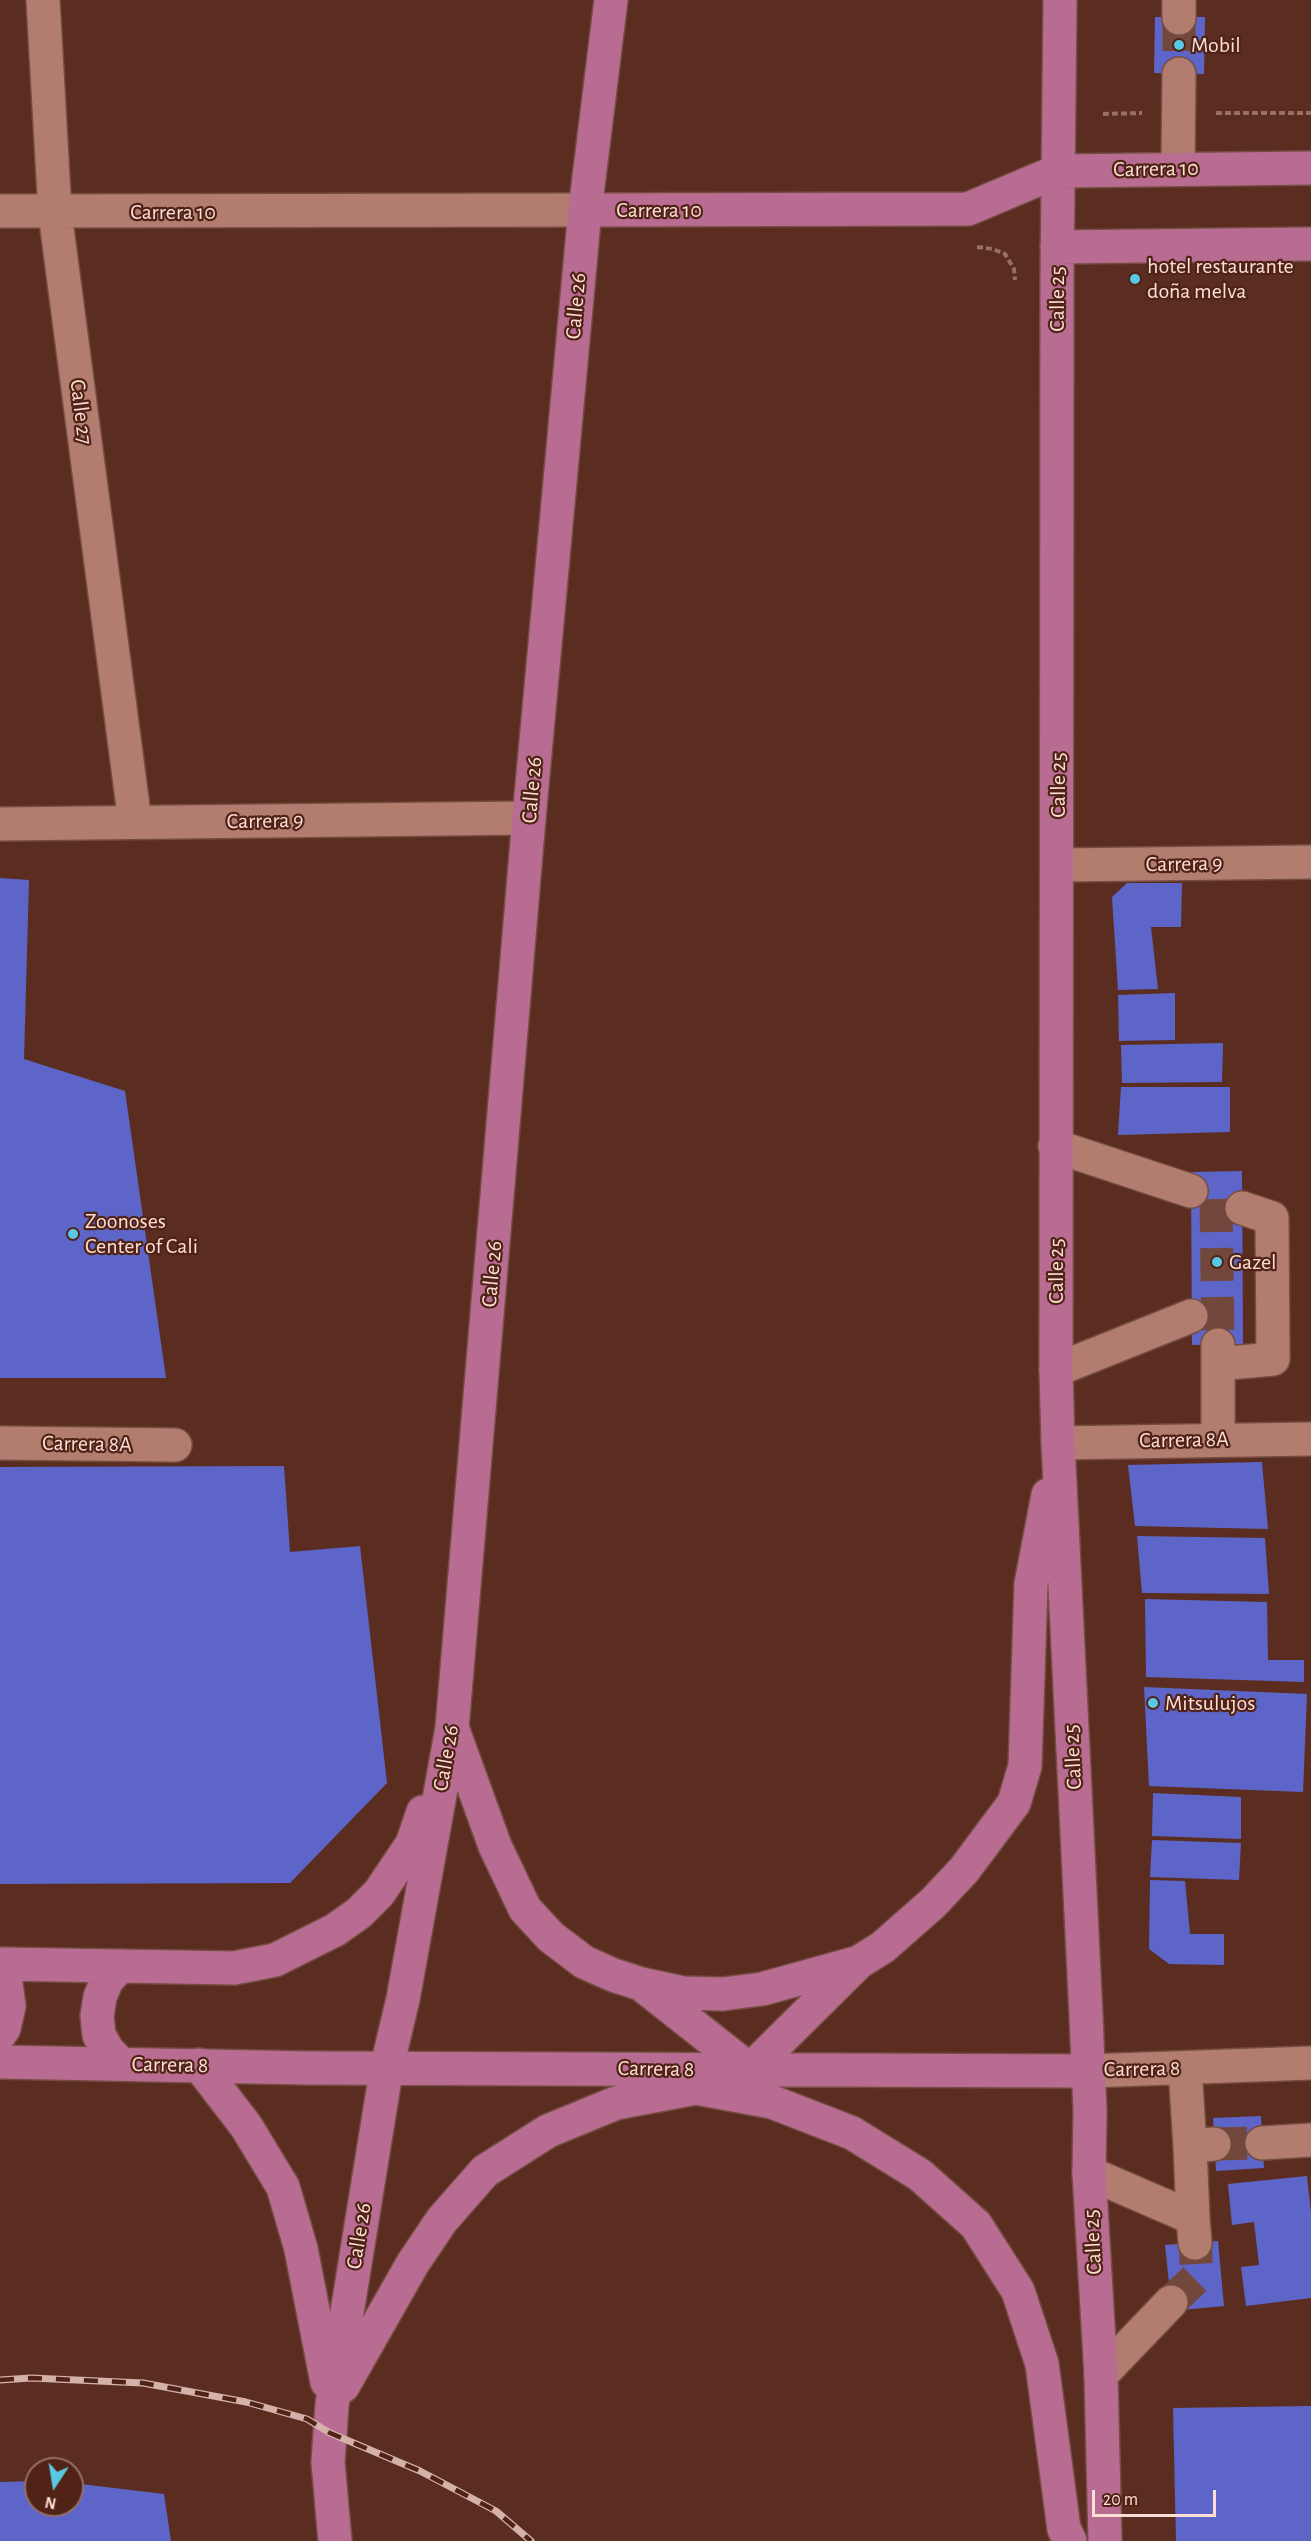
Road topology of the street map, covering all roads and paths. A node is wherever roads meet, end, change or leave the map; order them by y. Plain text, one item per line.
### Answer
1 (43, 0) edge
2 (611, 0) edge
3 (1060, 0) edge
4 (1179, 74) tunnel mouth
5 (1178, 168) junction
6 (1311, 168) edge
7 (1058, 171) junction
8 (585, 210) junction
9 (0, 212) edge
10 (55, 213) junction
11 (1311, 244) edge
12 (1057, 247) junction
13 (530, 818) junction
14 (135, 822) junction
15 (0, 824) edge
16 (1311, 862) edge
17 (1058, 865) junction
18 (1055, 1146) junction
19 (1191, 1191) dead end
20 (1242, 1208) dead end
21 (1191, 1316) dead end
22 (1056, 1370) junction
23 (1218, 1439) junction
24 (1311, 1439) edge
25 (0, 1443) edge
26 (1058, 1443) junction
27 (175, 1444) dead end
28 (452, 1728) junction
29 (858, 1962) junction
30 (0, 1964) edge
31 (120, 1966) junction
32 (0, 1974) edge
33 (641, 1984) junction
34 (0, 2034) edge
35 (0, 2062) edge
36 (1311, 2063) edge
37 (121, 2064) junction
38 (199, 2066) junction
39 (387, 2066) junction
40 (1185, 2069) junction
41 (750, 2070) junction
42 (1088, 2071) junction
43 (1311, 2140) edge
44 (1262, 2143) tunnel mouth
45 (1089, 2173) junction
46 (1171, 2302) tunnel mouth
47 (1101, 2375) junction
48 (332, 2405) junction
49 (335, 2541) edge
50 (1070, 2541) edge
51 (1105, 2541) edge

1 - 10 street, Calle 27
2 - 8 main road, Calle 26
3 - 7 main road, Calle 25
4 - 5 street
5 - 6 main road, Carrera 10
5 - 7 main road, Carrera 10
7 - 8 main road, Carrera 10
7 - 12 main road, Calle 25
8 - 10 street, Carrera 10
8 - 13 main road, Calle 26
9 - 10 street, Carrera 10
10 - 14 street, Calle 27
11 - 12 main road
12 - 17 main road, Calle 25
13 - 14 street, Carrera 9
13 - 28 main road, Calle 26
14 - 15 street, Carrera 9
16 - 17 street, Carrera 9
17 - 18 main road, Calle 25
18 - 19 street
18 - 22 main road, Calle 25
20 - 23 street
21 - 22 street
22 - 26 main road, Calle 25
23 - 24 street, Carrera 8A
23 - 26 street, Carrera 8A
25 - 27 street, Carrera 8A
26 - 29 main road
26 - 42 main road, Calle 25
28 - 31 main road
28 - 33 main road
28 - 39 main road, Calle 26
29 - 33 main road
29 - 41 main road
30 - 31 main road
31 - 37 main road
32 - 34 main road
33 - 41 main road
35 - 37 main road, Carrera 8
36 - 40 street, Carrera 8
37 - 38 main road, Carrera 8
38 - 39 main road, Carrera 8
38 - 48 main road
39 - 41 main road, Carrera 8
39 - 48 main road, Calle 26
40 - 42 street, Carrera 8
40 - 45 street
41 - 42 main road, Carrera 8
42 - 45 main road, Calle 25
43 - 44 street
45 - 47 main road, Calle 25
46 - 47 street
47 - 51 main road, Calle 25
48 - 49 main road, Calle 26
48 - 50 main road

